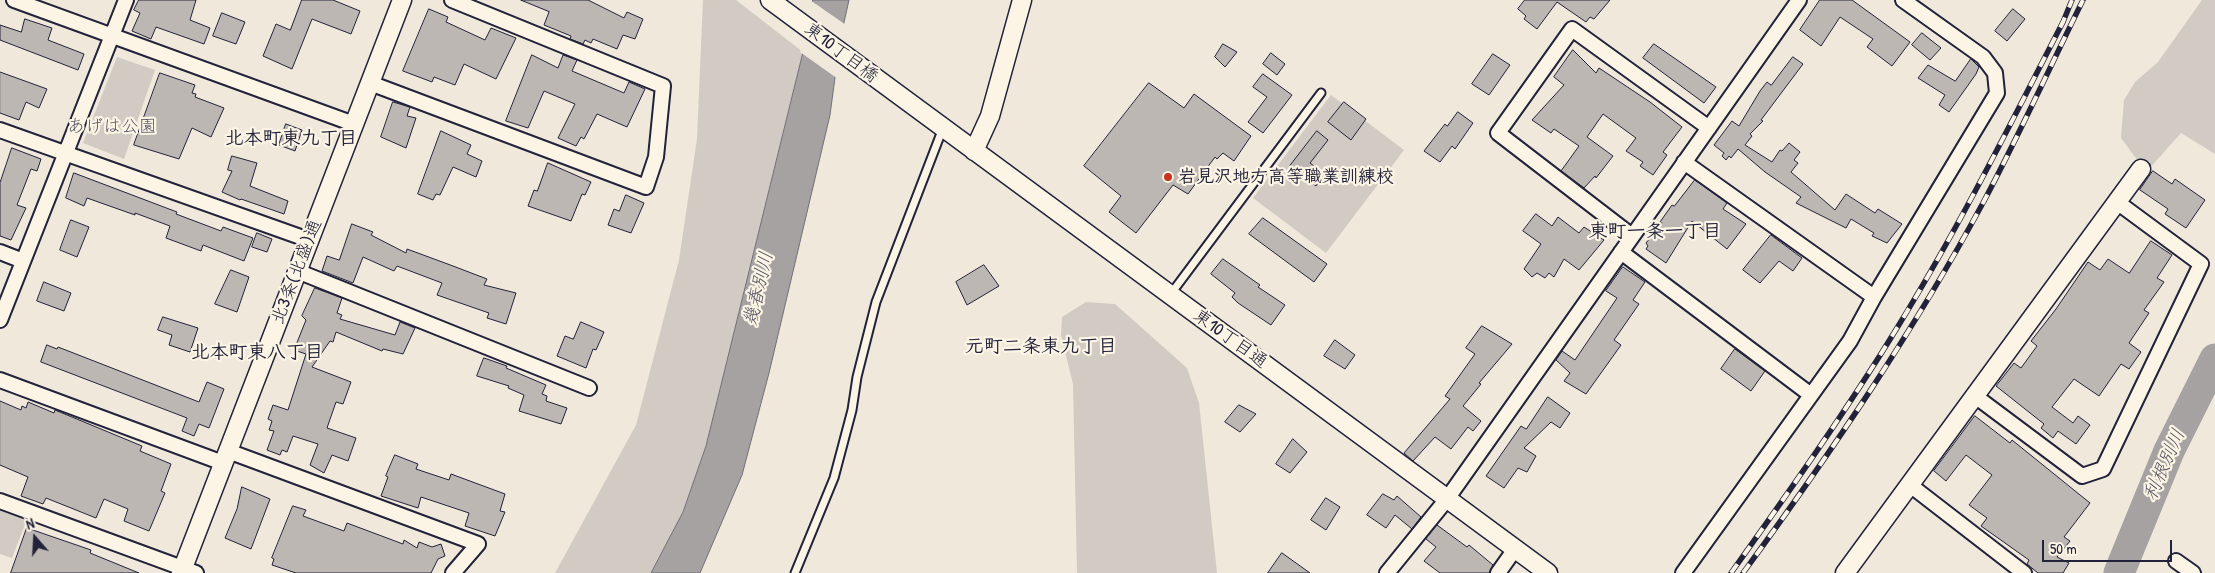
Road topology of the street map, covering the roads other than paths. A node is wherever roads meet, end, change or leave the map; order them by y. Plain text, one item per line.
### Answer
1 (14, 0) edge
2 (126, 0) edge
3 (402, 0) edge
4 (452, 0) edge
5 (770, 0) edge
6 (1022, 0) edge
7 (1798, 0) edge
8 (1903, 0) edge
9 (112, 36) junction
10 (370, 82) junction
11 (1321, 93) dead end
12 (912, 106) joint
13 (354, 124) junction
14 (943, 128) junction
15 (1709, 128) junction
16 (0, 130) edge
17 (974, 151) junction
18 (65, 154) junction
19 (1684, 162) junction
20 (2141, 169) dead end
21 (2117, 202) junction
22 (1632, 236) junction
23 (309, 240) junction
24 (0, 252) edge
25 (1621, 252) junction
26 (23, 261) junction
27 (297, 271) junction
28 (1170, 295) junction
29 (1874, 297) junction
30 (0, 320) edge
31 (0, 380) edge
32 (589, 388) dead end
33 (1811, 395) junction
34 (1974, 396) junction
35 (225, 457) junction
36 (1910, 486) junction
37 (1447, 499) junction
38 (0, 501) edge
39 (1515, 549) junction
40 (2176, 561) dead end
41 (187, 571) edge
42 (453, 573) edge
43 (795, 573) edge
44 (1387, 573) edge
45 (1498, 573) edge
46 (1548, 573) edge
47 (1683, 573) edge
48 (1845, 573) edge
49 (2024, 573) edge
50 (2193, 573) edge

1 - 9 street
2 - 9 street
3 - 10 street, 北3条(北盛)通
4 - 10 street
5 - 12 street, 東10丁目橋
6 - 17 street
7 - 15 street
8 - 29 street
9 - 13 street
9 - 18 street
10 - 13 street, 北3条(北盛)通
11 - 28 lane
12 - 14 street, 東10丁目通
13 - 23 street, 北3条(北盛)通
14 - 17 street, 東10丁目通
14 - 43 lane
15 - 19 street
15 - 22 street
16 - 18 street
17 - 28 street, 東10丁目通
18 - 23 street
18 - 26 street
19 - 22 street
19 - 29 street
20 - 21 street
21 - 34 street
21 - 34 street
22 - 25 street
23 - 27 street, 北3条(北盛)通
24 - 26 street
25 - 33 street
25 - 37 street
26 - 30 street
27 - 32 street
27 - 35 street, 北3条(北盛)通
28 - 37 street, 東10丁目通
29 - 33 street
31 - 35 street
33 - 47 street
34 - 36 street
35 - 41 street, 北3条(北盛)通
35 - 42 street
36 - 48 street
36 - 49 street
37 - 39 street, 東10丁目通
37 - 44 street
38 - 41 street
39 - 45 street
39 - 46 street, 東10丁目通
40 - 50 street

